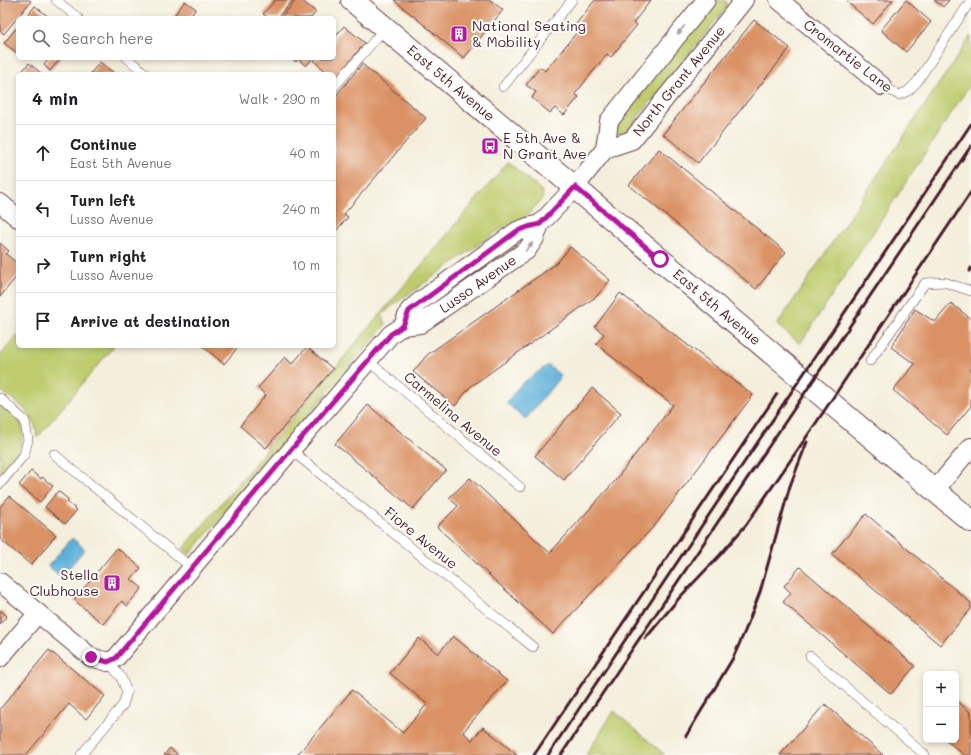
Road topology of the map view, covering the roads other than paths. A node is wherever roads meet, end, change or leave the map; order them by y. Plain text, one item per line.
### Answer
1 (56, 0) edge
2 (352, 0) edge
3 (572, 0) edge
4 (706, 0) edge
5 (744, 0) edge
6 (779, 0) edge
7 (971, 0) edge
8 (76, 16) edge
9 (385, 28) junction
10 (129, 60) edge
11 (144, 72) edge
12 (336, 85) edge
13 (882, 86) joint
14 (503, 87) dead end
15 (605, 149) junction
16 (575, 187) junction
17 (0, 203) edge
18 (16, 216) edge
19 (971, 291) edge
20 (368, 361) junction
21 (870, 361) dead end
22 (0, 398) edge
23 (971, 447) edge
24 (291, 450) junction
25 (54, 454) dead end
26 (0, 484) edge
27 (520, 487) dead end
28 (935, 490) junction
29 (971, 521) edge
30 (192, 568) junction
31 (0, 582) edge
32 (38, 613) junction
33 (533, 647) dead end
34 (810, 656) dead end
35 (0, 658) edge
36 (108, 662) junction
37 (81, 755) edge
38 (925, 755) edge

1 - 8 lane
2 - 9 main road, East 5th Avenue
3 - 14 lane
4 -> 15 street
5 - 15 street, North Grant Avenue
6 - 13 street, Cromartie Lane
7 - 13 lane, Cromartie Lane
9 - 12 lane
9 - 16 main road, East 5th Avenue
10 - 11 lane
15 - 16 street
16 - 20 street, Lusso Avenue
16 - 28 main road, East 5th Avenue
17 - 18 street
19 - 21 lane
20 - 24 street, Lusso Avenue
20 - 27 lane, Carmelina Avenue
22 - 26 lane
23 - 28 street
24 - 30 street, Lusso Avenue
24 - 33 lane, Fiore Avenue
25 - 30 lane
28 - 29 main road, East 5th Avenue
30 - 36 street, Lusso Avenue
31 - 32 street
32 - 35 street
32 - 36 street
34 - 38 lane
36 - 37 lane

